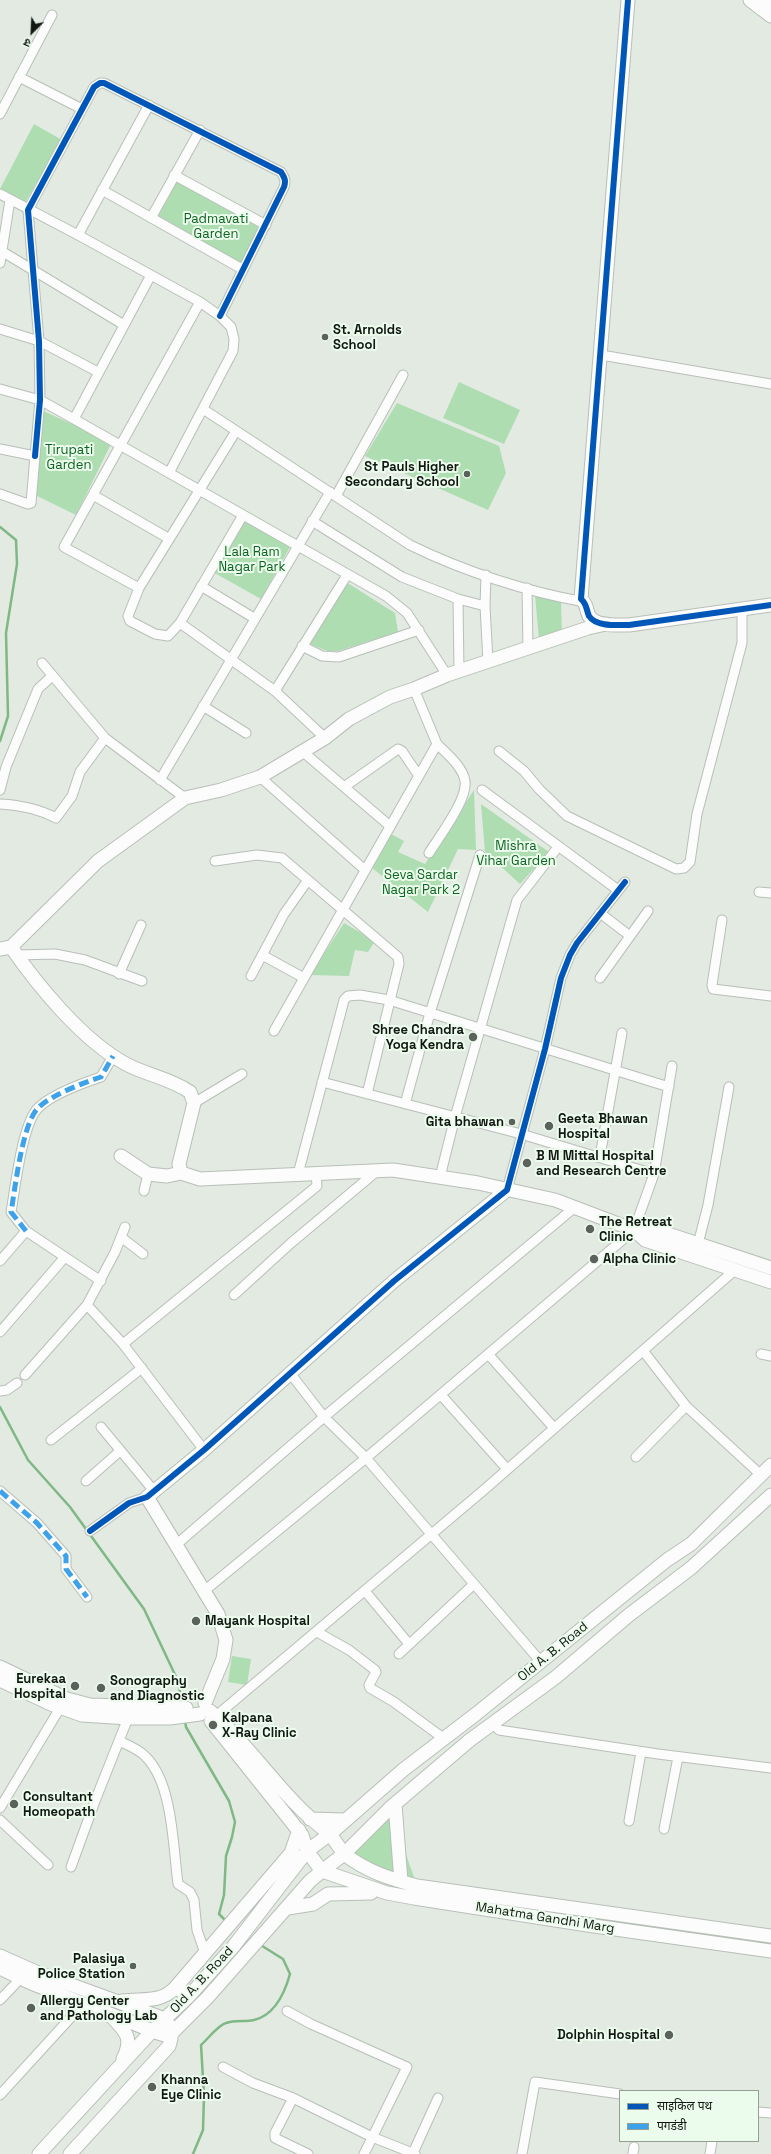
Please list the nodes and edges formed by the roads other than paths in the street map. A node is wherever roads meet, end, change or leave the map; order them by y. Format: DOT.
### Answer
graph roads {
  1 [pos="628,0"];
  2 [pos="637,0"];
  3 [pos="750,0"];
  4 [pos="767,0"];
  5 [pos="771,3"];
  6 [pos="52,15"];
  7 [pos="771,16"];
  8 [pos="19,77"];
  9 [pos="149,105"];
  10 [pos="82,109"];
  11 [pos="0,114"];
  12 [pos="200,130"];
  13 [pos="174,175"];
  14 [pos="102,190"];
  15 [pos="0,194"];
  16 [pos="10,200"];
  17 [pos="28,210"];
  18 [pos="151,218"];
  19 [pos="266,225"];
  20 [pos="78,235"];
  21 [pos="3,252"];
  22 [pos="0,263"];
  23 [pos="32,269"];
  24 [pos="242,269"];
  25 [pos="151,276"];
  26 [pos="610,279"];
  27 [pos="200,302"];
  28 [pos="220,316"];
  29 [pos="124,325"];
  30 [pos="0,329"];
  31 [pos="39,341"];
  32 [pos="607,356"];
  33 [pos="98,372"];
  34 [pos="403,375"];
  35 [pos="771,384"];
  36 [pos="0,389"];
  37 [pos="40,400"];
  38 [pos="203,409"];
  39 [pos="74,419"];
  40 [pos="236,431"];
  41 [pos="121,445"];
  42 [pos="0,449"];
  43 [pos="36,456"];
  44 [pos="169,473"];
  45 [pos="200,492"];
  46 [pos="0,494"];
  47 [pos="333,494"];
  48 [pos="93,495"];
  49 [pos="243,515"];
  50 [pos="312,521"];
  51 [pos="168,538"];
  52 [pos="298,547"];
  53 [pos="347,575"];
  54 [pos="486,575"];
  55 [pos="201,586"];
  56 [pos="139,588"];
  57 [pos="527,588"];
  58 [pos="458,599"];
  59 [pos="585,602"];
  60 [pos="771,605"];
  61 [pos="485,606"];
  62 [pos="742,609"];
  63 [pos="254,618"];
  64 [pos="180,623"];
  65 [pos="606,624"];
  66 [pos="419,630"];
  67 [pos="302,646"];
  68 [pos="528,649"];
  69 [pos="231,660"];
  70 [pos="488,662"];
  71 [pos="42,663"];
  72 [pos="453,673"];
  73 [pos="52,676"];
  74 [pos="275,690"];
  75 [pos="414,690"];
  76 [pos="203,706"];
  77 [pos="246,733"];
  78 [pos="105,738"];
  79 [pos="324,738"];
  80 [pos="437,744"];
  81 [pos="499,750"];
  82 [pos="302,751"];
  83 [pos="419,776"];
  84 [pos="260,777"];
  85 [pos="160,780"];
  86 [pos="344,787"];
  87 [pos="0,790"];
  88 [pos="482,790"];
  89 [pos="185,798"];
  90 [pos="0,804"];
  91 [pos="390,826"];
  92 [pos="558,847"];
  93 [pos="429,853"];
  94 [pos="480,855"];
  95 [pos="215,861"];
  96 [pos="365,870"];
  97 [pos="308,880"];
  98 [pos="625,882"];
  99 [pos="618,890"];
  100 [pos="759,892"];
  101 [pos="771,893"];
  102 [pos="343,909"];
  103 [pos="648,911"];
  104 [pos="600,913"];
  105 [pos="722,920"];
  106 [pos="141,926"];
  107 [pos="630,936"];
  108 [pos="9,950"];
  109 [pos="262,955"];
  110 [pos="119,974"];
  111 [pos="251,976"];
  112 [pos="304,978"];
  113 [pos="600,978"];
  114 [pos="142,981"];
  115 [pos="771,996"];
  116 [pos="389,1000"];
  117 [pos="430,1013"];
  118 [pos="480,1028"];
  119 [pos="274,1031"];
  120 [pos="622,1033"];
  121 [pos="545,1049"];
  122 [pos="113,1056"];
  123 [pos="672,1066"];
  124 [pos="615,1070"];
  125 [pos="242,1074"];
  126 [pos="322,1082"];
  127 [pos="669,1087"];
  128 [pos="729,1087"];
  129 [pos="367,1094"];
  130 [pos="194,1103"];
  131 [pos="405,1104"];
  132 [pos="455,1117"];
  133 [pos="521,1134"];
  134 [pos="122,1156"];
  135 [pos="600,1156"];
  136 [pos="377,1171"];
  137 [pos="181,1173"];
  138 [pos="316,1173"];
  139 [pos="148,1174"];
  140 [pos="298,1174"];
  141 [pos="654,1174"];
  142 [pos="440,1178"];
  143 [pos="507,1190"];
  144 [pos="144,1191"];
  145 [pos="575,1207"];
  146 [pos="125,1227"];
  147 [pos="634,1230"];
  148 [pos="26,1231"];
  149 [pos="122,1237"];
  150 [pos="698,1244"];
  151 [pos="143,1254"];
  152 [pos="65,1257"];
  153 [pos="0,1261"];
  154 [pos="771,1268"];
  155 [pos="736,1269"];
  156 [pos="101,1281"];
  157 [pos="771,1282"];
  158 [pos="234,1295"];
  159 [pos="87,1305"];
  160 [pos="0,1332"];
  161 [pos="123,1344"];
  162 [pos="644,1352"];
  163 [pos="488,1354"];
  164 [pos="761,1354"];
  165 [pos="771,1356"];
  166 [pos="142,1368"];
  167 [pos="290,1373"];
  168 [pos="25,1375"];
  169 [pos="17,1383"];
  170 [pos="1,1391"];
  171 [pos="441,1395"];
  172 [pos="686,1406"];
  173 [pos="324,1417"];
  174 [pos="102,1427"];
  175 [pos="554,1428"];
  176 [pos="51,1440"];
  177 [pos="204,1450"];
  178 [pos="120,1451"];
  179 [pos="636,1457"];
  180 [pos="366,1458"];
  181 [pos="771,1465"];
  182 [pos="507,1470"];
  183 [pos="761,1475"];
  184 [pos="86,1481"];
  185 [pos="0,1491"];
  186 [pos="150,1494"];
  187 [pos="771,1495"];
  188 [pos="90,1531"];
  189 [pos="432,1535"];
  190 [pos="177,1544"];
  191 [pos="474,1584"];
  192 [pos="365,1591"];
  193 [pos="203,1592"];
  194 [pos="87,1597"];
  195 [pos="317,1632"];
  196 [pos="409,1644"];
  197 [pos="399,1654"];
  198 [pos="541,1662"];
  199 [pos="0,1668"];
  200 [pos="0,1680"];
  201 [pos="60,1708"];
  202 [pos="202,1711"];
  203 [pos="170,1713"];
  204 [pos="128,1718"];
  205 [pos="493,1723"];
  206 [pos="443,1738"];
  207 [pos="119,1741"];
  208 [pos="641,1752"];
  209 [pos="678,1757"];
  210 [pos="771,1768"];
  211 [pos="395,1804"];
  212 [pos="0,1808"];
  213 [pos="310,1819"];
  214 [pos="0,1820"];
  215 [pos="345,1820"];
  216 [pos="629,1822"];
  217 [pos="664,1829"];
  218 [pos="299,1830"];
  219 [pos="330,1834"];
  220 [pos="307,1851"];
  221 [pos="344,1854"];
  222 [pos="48,1865"];
  223 [pos="71,1867"];
  224 [pos="322,1871"];
  225 [pos="401,1881"];
  226 [pos="387,1893"];
  227 [pos="288,1908"];
  228 [pos="241,1914"];
  229 [pos="250,1926"];
  230 [pos="771,1936"];
  231 [pos="771,1951"];
  232 [pos="206,1953"];
  233 [pos="0,1956"];
  234 [pos="0,1968"];
  235 [pos="21,1978"];
  236 [pos="175,1988"];
  237 [pos="190,1995"];
  238 [pos="207,1998"];
  239 [pos="0,2000"];
  240 [pos="119,2002"];
  241 [pos="84,2003"];
  242 [pos="287,2011"];
  243 [pos="109,2013"];
  244 [pos="165,2019"];
  245 [pos="152,2031"];
  246 [pos="172,2033"];
  247 [pos="169,2046"];
  248 [pos="223,2067"];
  249 [pos="118,2068"];
  250 [pos="619,2094"];
  251 [pos="0,2095"];
  252 [pos="293,2098"];
  253 [pos="438,2098"];
  254 [pos="759,2112"];
  255 [pos="771,2113"];
  256 [pos="372,2137"];
  257 [pos="712,2142"];
  258 [pos="39,2154"];
  259 [pos="70,2154"];
  260 [pos="308,2154"];
  261 [pos="364,2154"];
  262 [pos="414,2154"];
  263 [pos="522,2154"];
  264 [pos="710,2154"];
  1 -- 26 [label="main road"];
  2 -- 26 [label="main road"];
  3 -- 7 [label="main road"];
  4 -- 5 [label="main road"];
  6 -- 8 [label="street"];
  8 -- 10 [label="street"];
  8 -- 11 [label="street"];
  9 -- 10 [label="street"];
  9 -- 12 [label="street"];
  9 -- 14 [label="street"];
  10 -- 17 [label="street"];
  12 -- 13 [label="street"];
  12 -- 19 [label="street"];
  13 -- 18 [label="street"];
  13 -- 19 [label="street"];
  14 -- 18 [label="street"];
  14 -- 20 [label="street"];
  15 -- 16 [label="street"];
  16 -- 17 [label="street"];
  16 -- 21 [label="street"];
  17 -- 20 [label="street"];
  17 -- 23 [label="street"];
  18 -- 24 [label="street"];
  19 -- 24 [label="street"];
  20 -- 25 [label="street"];
  21 -- 22 [label="street"];
  21 -- 23 [label="street"];
  23 -- 29 [label="street"];
  23 -- 31 [label="street"];
  24 -- 28 [label="street"];
  25 -- 27 [label="street"];
  25 -- 29 [label="street"];
  26 -- 32 [label="main road"];
  26 -- 59 [label="main road"];
  27 -- 28 [label="street"];
  27 -- 41 [label="street"];
  28 -- 38 [label="street"];
  29 -- 33 [label="street"];
  30 -- 31 [label="street"];
  31 -- 33 [label="street"];
  31 -- 37 [label="street"];
  32 -- 35 [label="street"];
  32 -- 59 [label="main road"];
  33 -- 39 [label="street"];
  34 -- 47 [label="street"];
  36 -- 37 [label="street"];
  37 -- 39 [label="street"];
  37 -- 43 [label="street"];
  38 -- 40 [label="street"];
  38 -- 44 [label="street"];
  39 -- 41 [label="street"];
  40 -- 45 [label="street"];
  40 -- 47 [label="street"];
  41 -- 44 [label="street"];
  41 -- 48 [label="street"];
  42 -- 43 [label="street"];
  43 -- 46 [label="street"];
  44 -- 45 [label="street"];
  45 -- 49 [label="street"];
  45 -- 51 [label="street"];
  47 -- 50 [label="street"];
  47 -- 54 [label="street"];
  48 -- 51 [label="street"];
  48 -- 56 [label="street"];
  49 -- 52 [label="street"];
  49 -- 55 [label="street"];
  50 -- 52 [label="street"];
  50 -- 58 [label="street"];
  51 -- 56 [label="street"];
  52 -- 53 [label="street"];
  52 -- 63 [label="street"];
  53 -- 66 [label="street"];
  53 -- 67 [label="street"];
  54 -- 57 [label="street"];
  54 -- 61 [label="street"];
  55 -- 63 [label="street"];
  55 -- 64 [label="street"];
  56 -- 64 [label="street"];
  57 -- 59 [label="street"];
  57 -- 68 [label="street"];
  58 -- 61 [label="street"];
  58 -- 72 [label="street"];
  59 -- 65 [label="main road"];
  60 -- 62 [label="main road"];
  61 -- 70 [label="street"];
  62 -- 65 [label="main road"];
  62 -- 81 [label="street"];
  63 -- 69 [label="street"];
  64 -- 69 [label="street"];
  65 -- 68 [label="main road"];
  66 -- 67 [label="street"];
  66 -- 72 [label="street"];
  67 -- 74 [label="street"];
  68 -- 70 [label="main road"];
  69 -- 74 [label="street"];
  69 -- 76 [label="street"];
  70 -- 72 [label="main road"];
  71 -- 73 [label="street"];
  72 -- 75 [label="main road"];
  73 -- 78 [label="street"];
  73 -- 87 [label="street"];
  74 -- 79 [label="street"];
  75 -- 79 [label="main road"];
  75 -- 80 [label="street"];
  76 -- 77 [label="street"];
  76 -- 85 [label="street"];
  78 -- 85 [label="street"];
  78 -- 90 [label="street"];
  79 -- 82 [label="main road"];
  80 -- 83 [label="street"];
  80 -- 93 [label="street"];
  82 -- 84 [label="main road"];
  82 -- 86 [label="street"];
  83 -- 86 [label="street"];
  83 -- 91 [label="street"];
  84 -- 89 [label="main road"];
  84 -- 96 [label="street"];
  85 -- 89 [label="street"];
  86 -- 91 [label="street"];
  88 -- 92 [label="street"];
  89 -- 108 [label="main road"];
  91 -- 96 [label="street"];
  92 -- 99 [label="street"];
  92 -- 118 [label="street"];
  94 -- 117 [label="street"];
  95 -- 97 [label="street"];
  96 -- 102 [label="street"];
  97 -- 102 [label="street"];
  97 -- 109 [label="street"];
  98 -- 99 [label="street"];
  99 -- 104 [label="street"];
  100 -- 101 [label="street"];
  102 -- 112 [label="street"];
  102 -- 116 [label="street"];
  103 -- 107 [label="street"];
  104 -- 107 [label="street"];
  104 -- 121 [label="street"];
  105 -- 115 [label="street"];
  106 -- 110 [label="street"];
  107 -- 113 [label="street"];
  108 -- 110 [label="street"];
  108 -- 122 [label="main road"];
  109 -- 111 [label="street"];
  109 -- 112 [label="street"];
  110 -- 114 [label="street"];
  112 -- 119 [label="street"];
  116 -- 117 [label="street"];
  116 -- 126 [label="street"];
  116 -- 129 [label="street"];
  117 -- 118 [label="street"];
  117 -- 131 [label="street"];
  118 -- 121 [label="street"];
  118 -- 132 [label="street"];
  120 -- 124 [label="street"];
  121 -- 124 [label="street"];
  121 -- 133 [label="street"];
  122 -- 130 [label="main road"];
  122 -- 148 [label="street"];
  123 -- 127 [label="street"];
  124 -- 127 [label="street"];
  124 -- 135 [label="street"];
  125 -- 130 [label="street"];
  126 -- 129 [label="street"];
  126 -- 140 [label="street"];
  127 -- 141 [label="street"];
  128 -- 150 [label="street"];
  129 -- 131 [label="street"];
  130 -- 137 [label="main road"];
  131 -- 132 [label="street"];
  132 -- 133 [label="street"];
  132 -- 142 [label="street"];
  133 -- 135 [label="street"];
  133 -- 143 [label="street"];
  134 -- 139 [label="main road"];
  135 -- 141 [label="street"];
  136 -- 138 [label="main road"];
  136 -- 142 [label="main road"];
  136 -- 158 [label="street"];
  137 -- 139 [label="main road"];
  137 -- 140 [label="main road"];
  138 -- 140 [label="main road"];
  138 -- 161 [label="street"];
  139 -- 144 [label="street"];
  141 -- 147 [label="street"];
  142 -- 143 [label="main road"];
  143 -- 145 [label="main road"];
  143 -- 167 [label="main road"];
  145 -- 147 [label="main road"];
  145 -- 173 [label="street"];
  146 -- 149 [label="street"];
  147 -- 150 [label="main road"];
  147 -- 155 [label="main road"];
  147 -- 163 [label="street"];
  148 -- 152 [label="street"];
  148 -- 153 [label="street"];
  149 -- 151 [label="street"];
  149 -- 156 [label="street"];
  150 -- 154 [label="main road"];
  152 -- 156 [label="street"];
  152 -- 160 [label="street"];
  155 -- 157 [label="main road"];
  155 -- 162 [label="street"];
  156 -- 159 [label="street"];
  159 -- 161 [label="street"];
  159 -- 168 [label="street"];
  161 -- 166 [label="street"];
  162 -- 172 [label="street"];
  162 -- 175 [label="street"];
  163 -- 171 [label="street"];
  163 -- 175 [label="street"];
  164 -- 165 [label="street"];
  166 -- 176 [label="street"];
  166 -- 177 [label="street"];
  167 -- 173 [label="street"];
  167 -- 177 [label="main road"];
  169 -- 170 [label="street"];
  171 -- 180 [label="street"];
  171 -- 182 [label="street"];
  172 -- 179 [label="street"];
  172 -- 183 [label="street"];
  173 -- 180 [label="street"];
  173 -- 190 [label="street"];
  174 -- 178 [label="street"];
  175 -- 182 [label="street"];
  177 -- 186 [label="main road"];
  178 -- 184 [label="street"];
  178 -- 186 [label="street"];
  180 -- 189 [label="street"];
  180 -- 193 [label="street"];
  181 -- 183 [label="main road, Old A. B. Road"];
  182 -- 189 [label="street"];
  183 -- 198 [label="main road, Old A. B. Road"];
  185 -- 194 [label="street"];
  186 -- 188 [label="street"];
  186 -- 190 [label="main road"];
  187 -- 205 [label="main road, Old A. B. Road"];
  189 -- 191 [label="street"];
  189 -- 192 [label="street"];
  190 -- 193 [label="main road"];
  191 -- 196 [label="street"];
  191 -- 198 [label="street"];
  192 -- 195 [label="street"];
  192 -- 196 [label="street"];
  193 -- 202 [label="main road"];
  195 -- 202 [label="street"];
  195 -- 206 [label="street"];
  196 -- 197 [label="street"];
  198 -- 206 [label="main road, Old A. B. Road"];
  199 -- 203 [label="main road"];
  200 -- 201 [label="main road"];
  201 -- 204 [label="main road"];
  201 -- 212 [label="street"];
  202 -- 203 [label="main road"];
  202 -- 213 [label="main road, Mahatma Gandhi Marg"];
  202 -- 218 [label="main road"];
  203 -- 204 [label="main road"];
  204 -- 207 [label="street"];
  205 -- 208 [label="street"];
  205 -- 211 [label="main road, Old A. B. Road"];
  206 -- 215 [label="main road, Old A. B. Road"];
  207 -- 223 [label="street"];
  207 -- 232 [label="street"];
  208 -- 209 [label="street"];
  208 -- 216 [label="street"];
  209 -- 210 [label="street"];
  209 -- 217 [label="street"];
  211 -- 221 [label="main road, Old A. B. Road"];
  211 -- 225 [label="main road"];
  213 -- 215 [label="main road"];
  213 -- 219 [label="main road, Mahatma Gandhi Marg"];
  214 -- 222 [label="street"];
  215 -- 219 [label="main road, Old A. B. Road"];
  218 -- 220 [label="main road"];
  218 -- 228 [label="main road"];
  219 -- 220 [label="main road, Old A. B. Road"];
  219 -- 221 [label="main road, Mahatma Gandhi Marg"];
  220 -- 224 [label="main road"];
  220 -- 229 [label="main road, Old A. B. Road"];
  221 -- 224 [label="main road, Old A. B. Road"];
  221 -- 225 [label="main road, Mahatma Gandhi Marg"];
  224 -- 226 [label="main road, Mahatma Gandhi Marg"];
  224 -- 227 [label="main road, Old A. B. Road"];
  225 -- 230 [label="main road, Mahatma Gandhi Marg"];
  226 -- 227 [label="main road"];
  226 -- 231 [label="main road, Mahatma Gandhi Marg"];
  227 -- 238 [label="main road, Old A. B. Road"];
  228 -- 229 [label="main road"];
  228 -- 232 [label="main road"];
  229 -- 237 [label="main road, Old A. B. Road"];
  232 -- 236 [label="main road"];
  233 -- 240 [label="main road"];
  234 -- 235 [label="main road"];
  235 -- 239 [label="street"];
  235 -- 241 [label="main road"];
  236 -- 237 [label="main road"];
  236 -- 240 [label="main road"];
  237 -- 244 [label="main road, Old A. B. Road"];
  238 -- 246 [label="main road, Old A. B. Road"];
  238 -- 247 [label="main road"];
  240 -- 244 [label="main road"];
  241 -- 243 [label="main road"];
  241 -- 251 [label="street"];
  242 -- 256 [label="street"];
  243 -- 245 [label="main road"];
  243 -- 249 [label="main road"];
  244 -- 245 [label="main road, Old A. B. Road"];
  244 -- 246 [label="main road"];
  245 -- 246 [label="main road"];
  245 -- 249 [label="main road, Old A. B. Road"];
  246 -- 247 [label="main road, Old A. B. Road"];
  247 -- 259 [label="main road, Old A. B. Road"];
  248 -- 252 [label="street"];
  249 -- 258 [label="main road, Old A. B. Road"];
  250 -- 263 [label="street"];
  252 -- 256 [label="street"];
  252 -- 260 [label="street"];
  253 -- 262 [label="street"];
  254 -- 255 [label="street"];
  256 -- 261 [label="street"];
  256 -- 262 [label="street"];
  257 -- 264 [label="street"];
}
